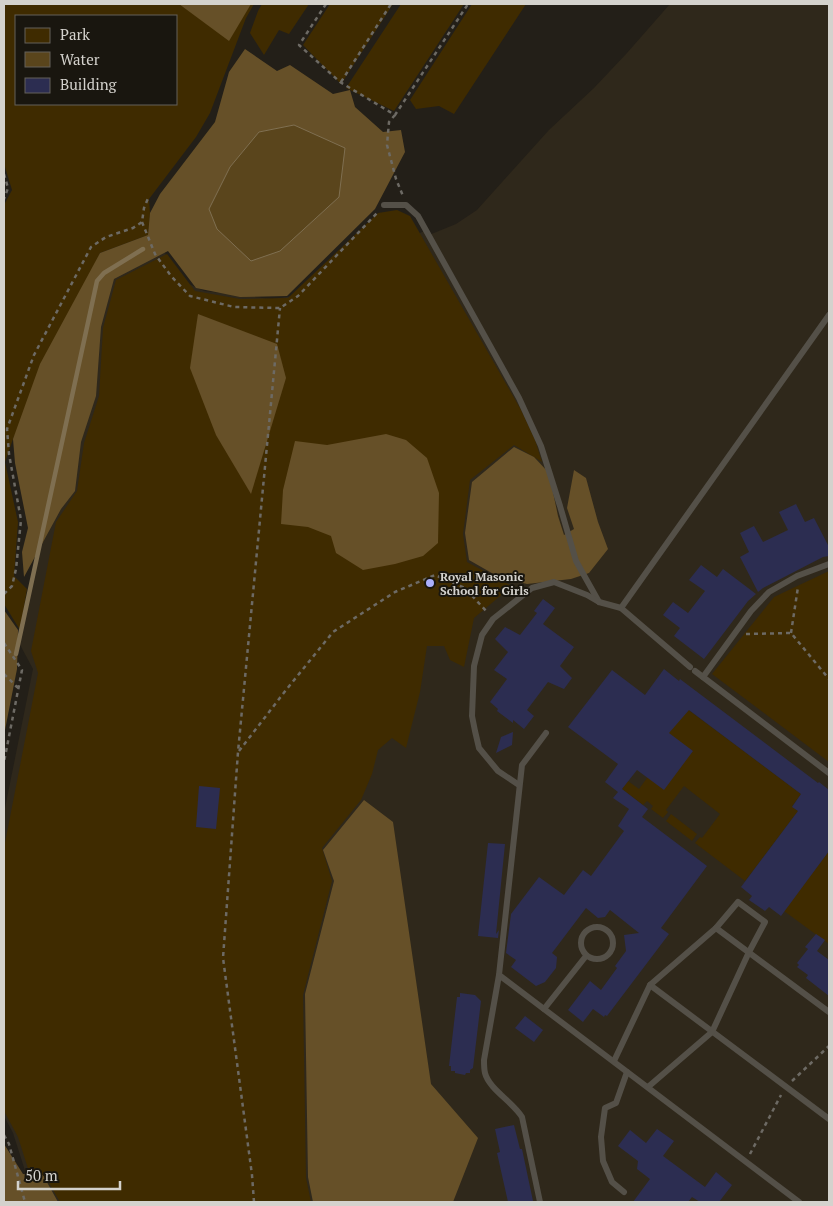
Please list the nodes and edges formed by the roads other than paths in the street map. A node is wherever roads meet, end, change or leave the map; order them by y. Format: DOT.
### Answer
graph roads {
  1 [pos="384,205"];
  2 [pos="829,315"];
  3 [pos="829,564"];
  4 [pos="599,602"];
  5 [pos="621,608"];
  6 [pos="703,677"];
  7 [pos="546,733"];
  8 [pos="829,773"];
  9 [pos="519,785"];
  10 [pos="716,928"];
  11 [pos="749,952"];
  12 [pos="586,956"];
  13 [pos="499,975"];
  14 [pos="650,986"];
  15 [pos="544,1009"];
  16 [pos="829,1012"];
  17 [pos="712,1032"];
  18 [pos="614,1061"];
  19 [pos="627,1072"];
  20 [pos="648,1087"];
  21 [pos="829,1119"];
  22 [pos="624,1192"];
  23 [pos="540,1202"];
  24 [pos="798,1202"];
  1 -- 4 [label="lane"];
  2 -- 5 [label="lane"];
  3 -- 6 [label="lane"];
  4 -- 5 [label="lane"];
  4 -- 9 [label="lane"];
  5 -- 6 [label="lane"];
  6 -- 8 [label="lane"];
  7 -- 9 [label="lane"];
  9 -- 13 [label="lane"];
  10 -- 11 [label="lane"];
  10 -- 11 [label="lane"];
  10 -- 14 [label="lane"];
  11 -- 16 [label="lane"];
  11 -- 17 [label="lane"];
  12 -- 12 [label="lane"];
  12 -- 15 [label="lane"];
  13 -- 15 [label="lane"];
  13 -- 23 [label="lane"];
  14 -- 17 [label="lane"];
  14 -- 18 [label="lane"];
  15 -- 18 [label="lane"];
  17 -- 20 [label="lane"];
  17 -- 21 [label="lane"];
  18 -- 19 [label="lane"];
  19 -- 20 [label="lane"];
  19 -- 22 [label="lane"];
  20 -- 24 [label="lane"];
}
